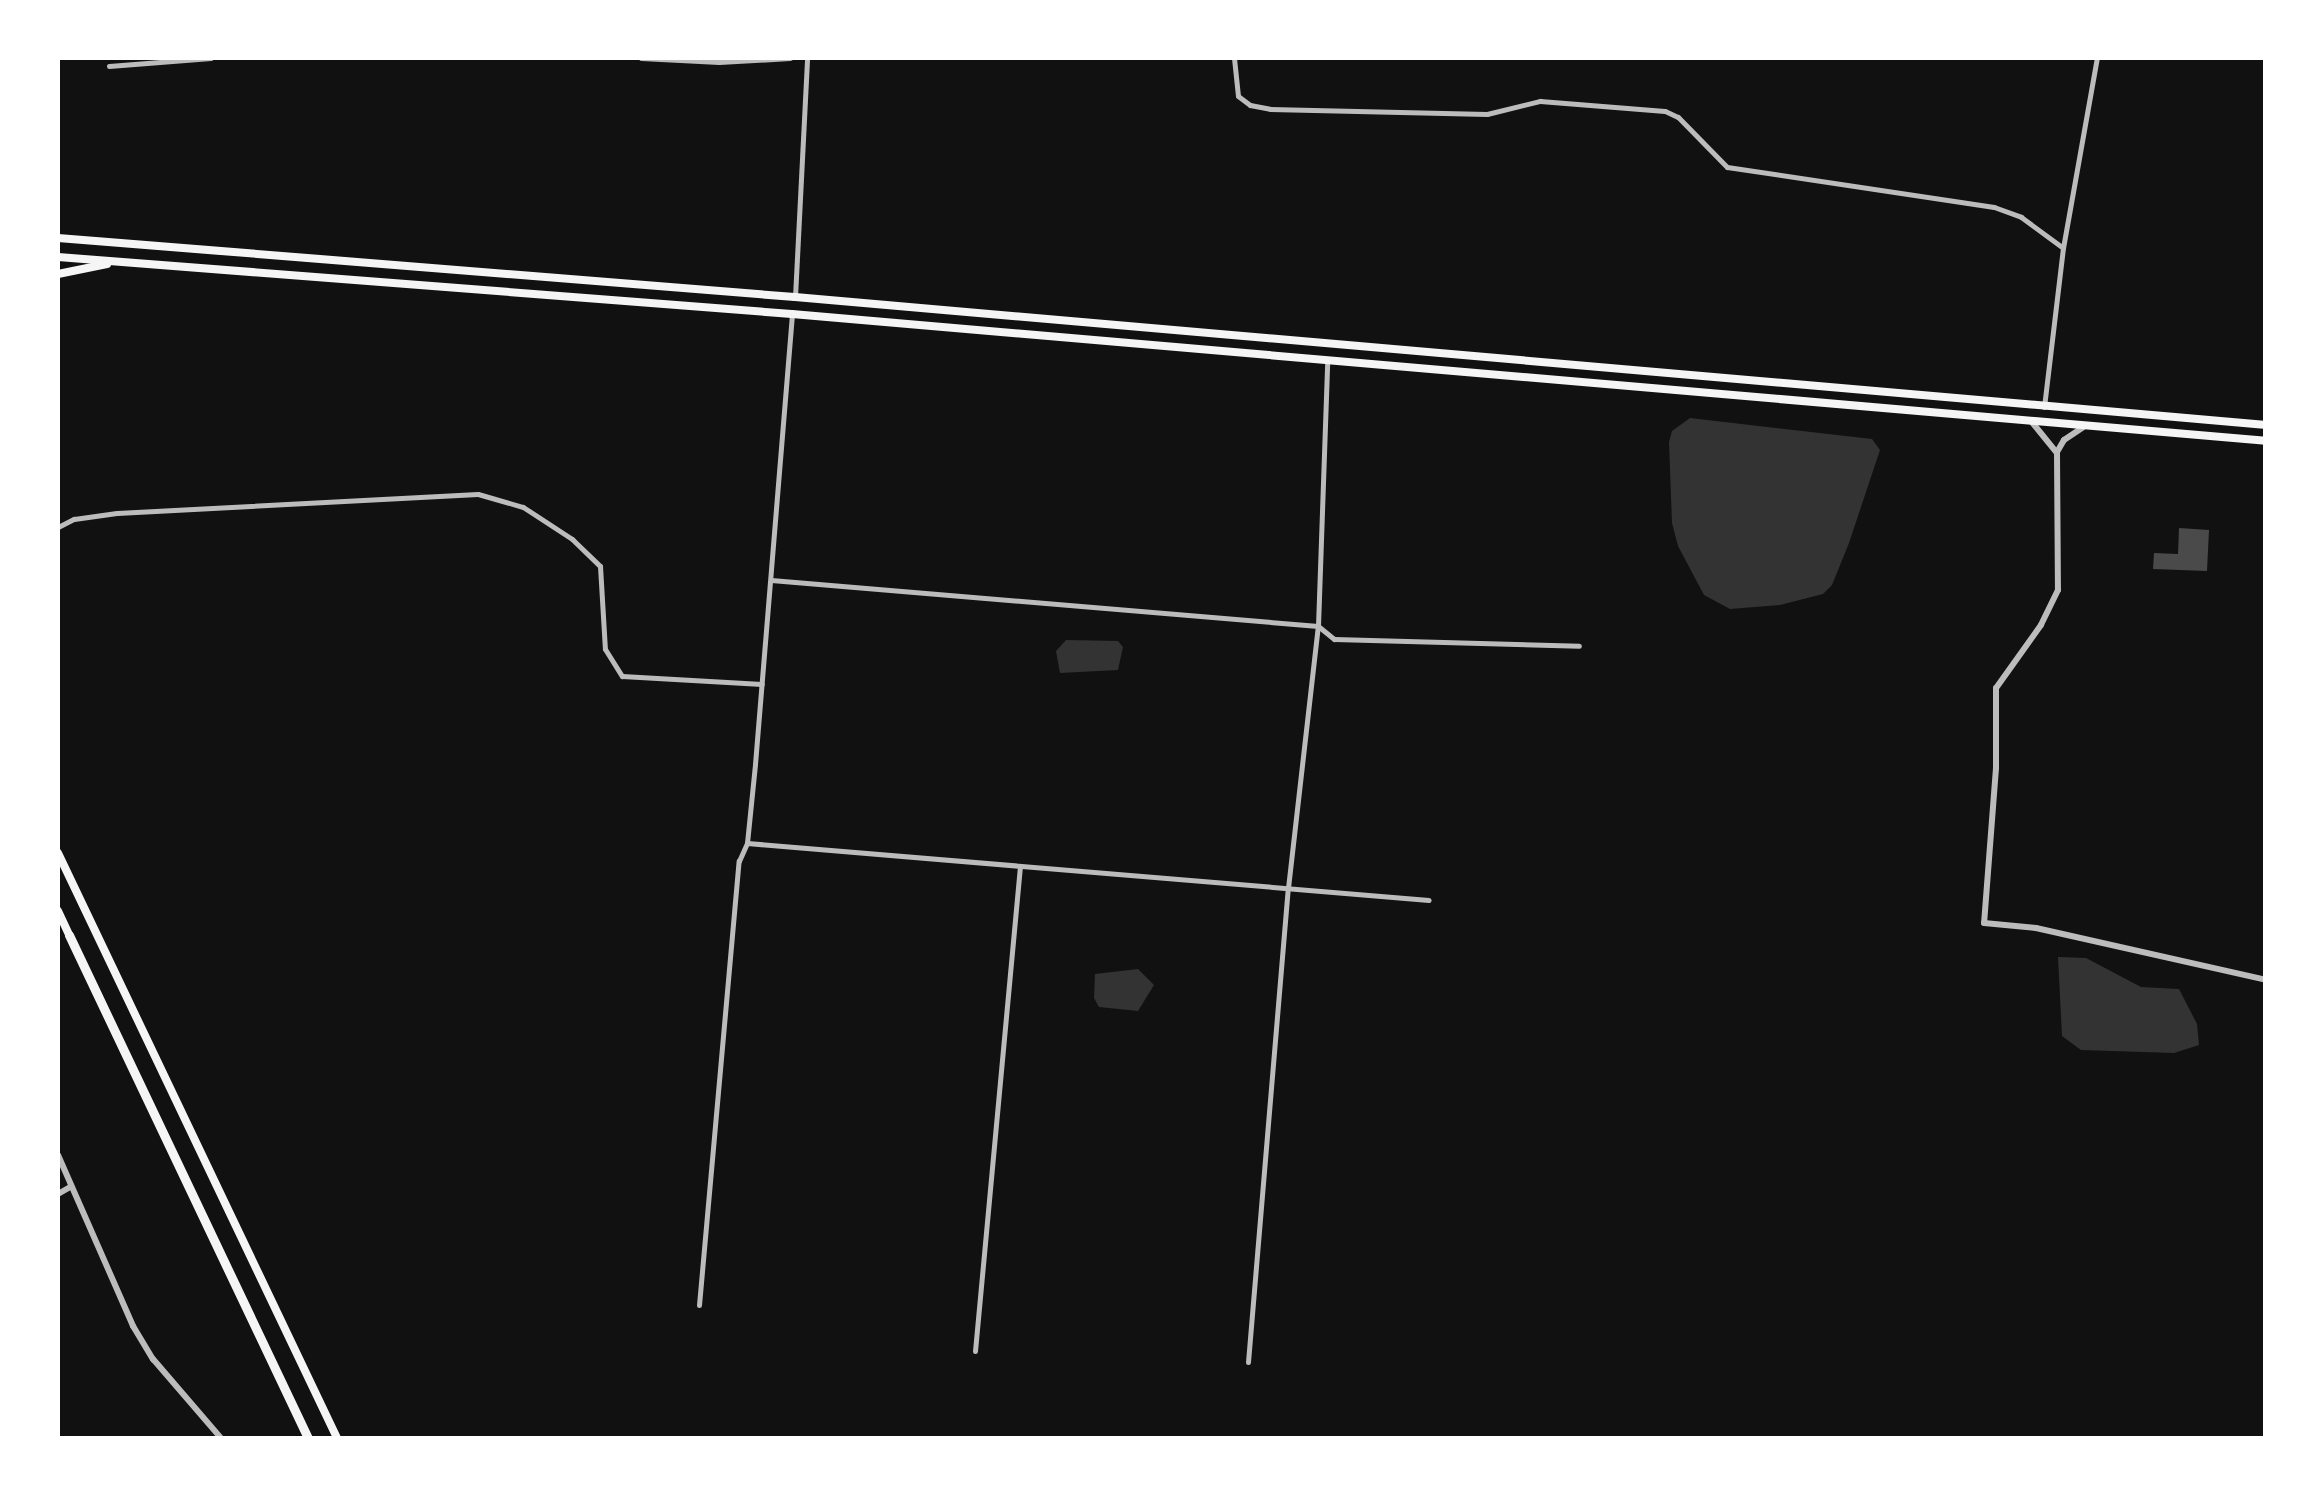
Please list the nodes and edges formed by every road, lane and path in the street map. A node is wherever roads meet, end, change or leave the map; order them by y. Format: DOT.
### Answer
graph roads {
  1 [pos="211,58"];
  2 [pos="641,58"];
  3 [pos="790,58"];
  4 [pos="807,58"];
  5 [pos="1234,58"];
  6 [pos="2097,58"];
  7 [pos="110,66"];
  8 [pos="58,238"];
  9 [pos="2063,248"];
  10 [pos="58,257"];
  11 [pos="118,262"];
  12 [pos="58,274"];
  13 [pos="795,297"];
  14 [pos="792,314"];
  15 [pos="1327,362"];
  16 [pos="2044,406"];
  17 [pos="2031,422"];
  18 [pos="2266,425"];
  19 [pos="2084,426"];
  20 [pos="2266,441"];
  21 [pos="2056,453"];
  22 [pos="58,527"];
  23 [pos="771,580"];
  24 [pos="1318,626"];
  25 [pos="1578,646"];
  26 [pos="762,684"];
  27 [pos="747,843"];
  28 [pos="58,853"];
  29 [pos="1020,866"];
  30 [pos="1288,888"];
  31 [pos="1428,900"];
  32 [pos="58,911"];
  33 [pos="58,921"];
  34 [pos="68,934"];
  35 [pos="2266,980"];
  36 [pos="58,1155"];
  37 [pos="70,1187"];
  38 [pos="58,1194"];
  39 [pos="698,1305"];
  40 [pos="975,1351"];
  41 [pos="1248,1362"];
  42 [pos="221,1438"];
  43 [pos="308,1438"];
  44 [pos="337,1438"];
  1 -- 7 [label="street"];
  2 -- 3 [label="street"];
  4 -- 13 [label="street"];
  5 -- 9 [label="street"];
  6 -- 9 [label="street"];
  8 -- 13 [label="highway"];
  9 -- 16 [label="street"];
  10 -- 11 [label="highway"];
  11 -- 12 [label="highway"];
  11 -- 14 [label="highway"];
  13 -- 16 [label="highway"];
  14 -- 15 [label="highway"];
  14 -- 23 [label="street"];
  15 -- 17 [label="highway"];
  15 -- 24 [label="street"];
  16 -- 18 [label="highway"];
  17 -- 19 [label="highway"];
  17 -- 21 [label="street"];
  19 -- 20 [label="highway"];
  19 -- 21 [label="street"];
  21 -- 35 [label="street"];
  22 -- 26 [label="street"];
  23 -- 24 [label="street"];
  23 -- 26 [label="street"];
  24 -- 25 [label="street"];
  24 -- 30 [label="street"];
  26 -- 27 [label="street"];
  27 -- 29 [label="street"];
  27 -- 39 [label="street"];
  28 -- 44 [label="highway"];
  29 -- 30 [label="street"];
  29 -- 40 [label="street"];
  30 -- 31 [label="street"];
  30 -- 41 [label="street"];
  32 -- 34 [label="highway"];
  33 -- 34 [label="street"];
  34 -- 43 [label="highway"];
  36 -- 37 [label="street"];
  37 -- 38 [label="street"];
  37 -- 42 [label="street"];
}
